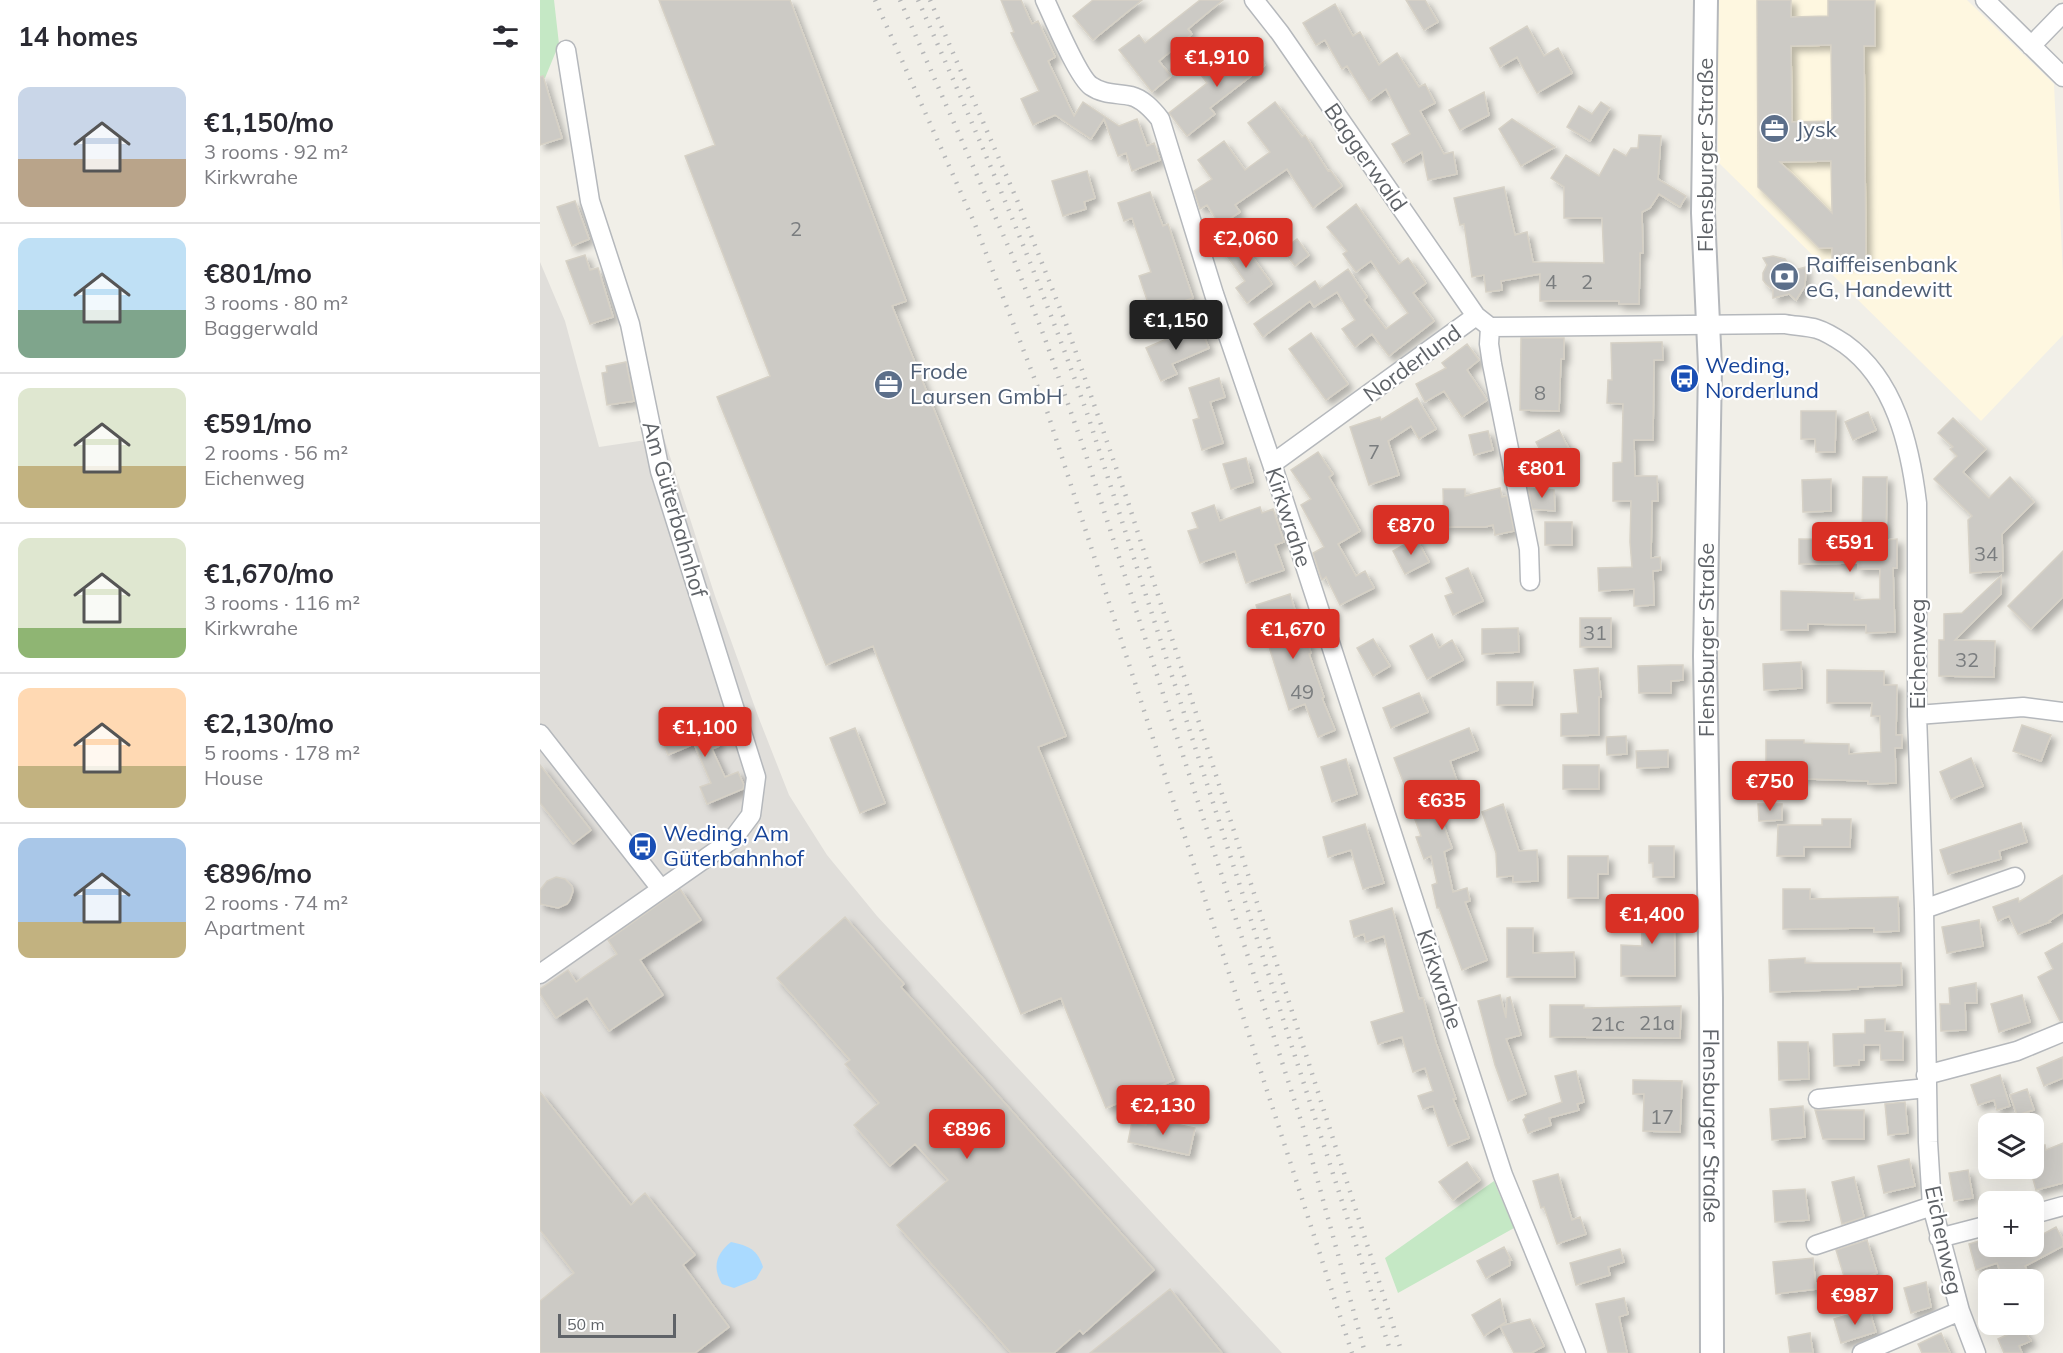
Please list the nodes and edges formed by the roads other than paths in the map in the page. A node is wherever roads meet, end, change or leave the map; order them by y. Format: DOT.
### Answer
graph roads {
  1 [pos="1045,0"];
  2 [pos="1254,0"];
  3 [pos="1706,0"];
  4 [pos="1984,0"];
  5 [pos="2063,13"];
  6 [pos="2031,46"];
  7 [pos="566,50"];
  8 [pos="2063,77"];
  9 [pos="1483,322"];
  10 [pos="1709,326"];
  11 [pos="1272,464"];
  12 [pos="1530,581"];
  13 [pos="2063,711"];
  14 [pos="1917,715"];
  15 [pos="540,734"];
  16 [pos="2015,877"];
  17 [pos="661,889"];
  18 [pos="1924,909"];
  19 [pos="540,974"];
  20 [pos="2063,1032"];
  21 [pos="1927,1081"];
  22 [pos="1818,1099"];
  23 [pos="1932,1206"];
  24 [pos="2063,1206"];
  25 [pos="2044,1211"];
  26 [pos="1978,1228"];
  27 [pos="1939,1238"];
  28 [pos="1816,1245"];
  29 [pos="1960,1311"];
  30 [pos="1576,1353"];
  31 [pos="1712,1353"];
  32 [pos="1862,1353"];
  33 [pos="1976,1353"];
  1 -- 11 [label="street, Kirkwrahe"];
  2 -- 9 [label="street, Baggerwald"];
  3 -- 10 [label="street, Flensburger Straße"];
  4 -- 6 [label="street"];
  5 -- 6 [label="street"];
  6 -- 8 [label="street"];
  7 -- 17 [label="street, Am Güterbahnhof"];
  9 -- 10 [label="street, Norderlund"];
  9 -- 11 [label="street, Norderlund"];
  9 -- 12 [label="street"];
  10 -- 14 [label="street, Eichenweg"];
  10 -- 31 [label="street, Flensburger Straße"];
  11 -- 30 [label="street, Kirkwrahe"];
  13 -- 14 [label="street"];
  14 -- 18 [label="street, Eichenweg"];
  15 -- 17 [label="street"];
  16 -- 18 [label="street"];
  17 -- 19 [label="street, Am Güterbahnhof"];
  18 -- 21 [label="street, Eichenweg"];
  20 -- 21 [label="street"];
  21 -- 22 [label="street"];
  21 -- 23 [label="street, Eichenweg"];
  23 -- 27 [label="street, Eichenweg"];
  23 -- 28 [label="street"];
  24 -- 25 [label="street"];
  26 -- 27 [label="street"];
  27 -- 29 [label="street, Eichenweg"];
  29 -- 32 [label="street"];
  29 -- 33 [label="street, Eichenweg"];
}
